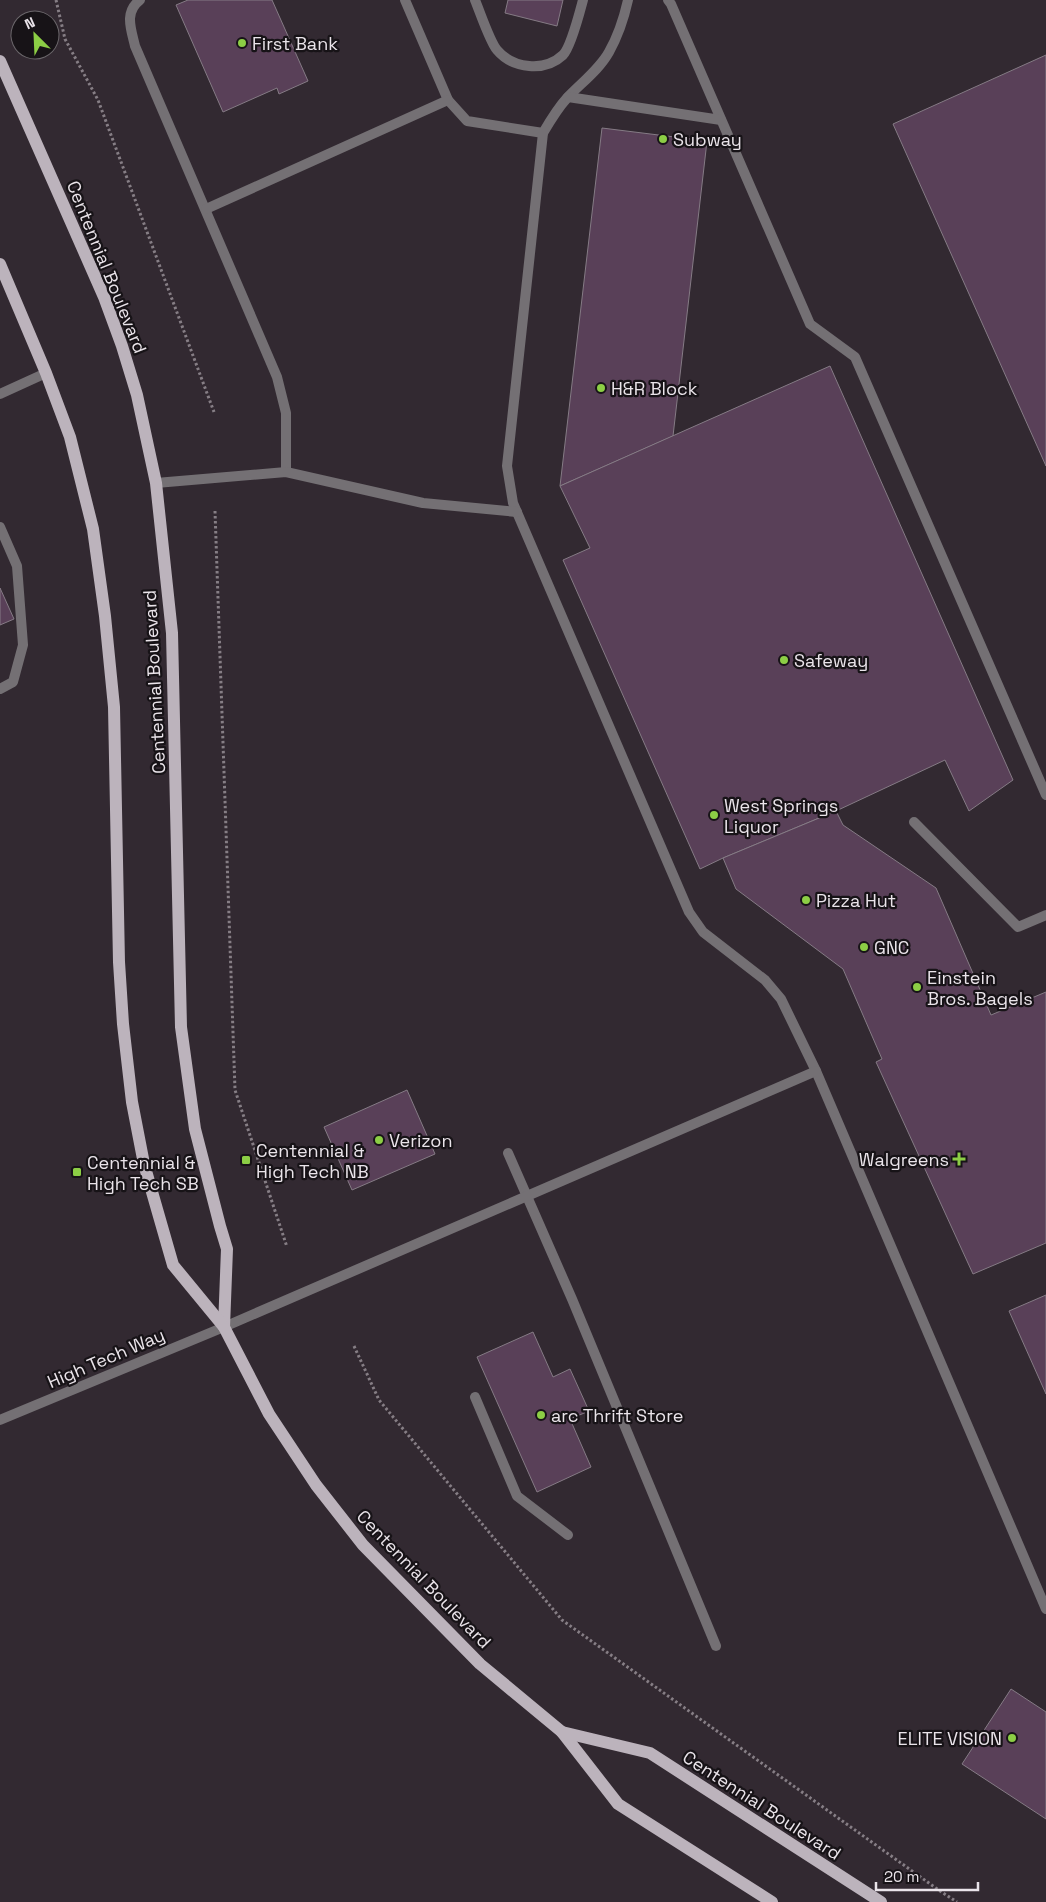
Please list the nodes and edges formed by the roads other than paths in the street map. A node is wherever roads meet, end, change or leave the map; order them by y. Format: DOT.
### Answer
graph roads {
  1 [pos="140,0"];
  2 [pos="405,0"];
  3 [pos="475,0"];
  4 [pos="582,0"];
  5 [pos="628,0"];
  6 [pos="668,0"];
  7 [pos="0,61"];
  8 [pos="568,97"];
  9 [pos="448,100"];
  10 [pos="722,120"];
  11 [pos="542,133"];
  12 [pos="206,209"];
  13 [pos="0,264"];
  14 [pos="46,373"];
  15 [pos="0,394"];
  16 [pos="286,472"];
  17 [pos="156,483"];
  18 [pos="517,512"];
  19 [pos="0,527"];
  20 [pos="0,689"];
  21 [pos="1046,795"];
  22 [pos="914,822"];
  23 [pos="1046,915"];
  24 [pos="816,1071"];
  25 [pos="508,1153"];
  26 [pos="527,1195"];
  27 [pos="224,1326"];
  28 [pos="474,1397"];
  29 [pos="0,1420"];
  30 [pos="568,1535"];
  31 [pos="1046,1609"];
  32 [pos="716,1646"];
  33 [pos="562,1732"];
  34 [pos="772,1902"];
  35 [pos="881,1902"];
  1 -- 12 [label="street"];
  2 -- 9 [label="street"];
  3 -- 4 [label="street"];
  5 -- 8 [label="street"];
  6 -- 10 [label="street"];
  7 -- 17 [label="main road, Centennial Boulevard"];
  8 -- 10 [label="street"];
  8 -- 11 [label="street"];
  9 -- 11 [label="street"];
  9 -- 12 [label="street"];
  10 -- 21 [label="street"];
  11 -- 18 [label="street"];
  12 -- 16 [label="street"];
  13 -- 14 [label="main road, Centennial Boulevard"];
  14 -- 15 [label="street"];
  14 -- 27 [label="main road, Centennial Boulevard"];
  16 -- 17 [label="street"];
  16 -- 18 [label="street"];
  17 -- 27 [label="main road, Centennial Boulevard"];
  18 -- 24 [label="street"];
  19 -- 20 [label="street"];
  22 -- 23 [label="street"];
  24 -- 26 [label="street, High Tech Way"];
  24 -- 31 [label="street"];
  25 -- 26 [label="street"];
  26 -- 27 [label="street, High Tech Way"];
  26 -- 32 [label="street"];
  27 -- 29 [label="street, High Tech Way"];
  27 -- 33 [label="main road, Centennial Boulevard"];
  28 -- 30 [label="street"];
  33 -- 34 [label="main road, Centennial Boulevard"];
  33 -- 35 [label="main road, Centennial Boulevard"];
}
